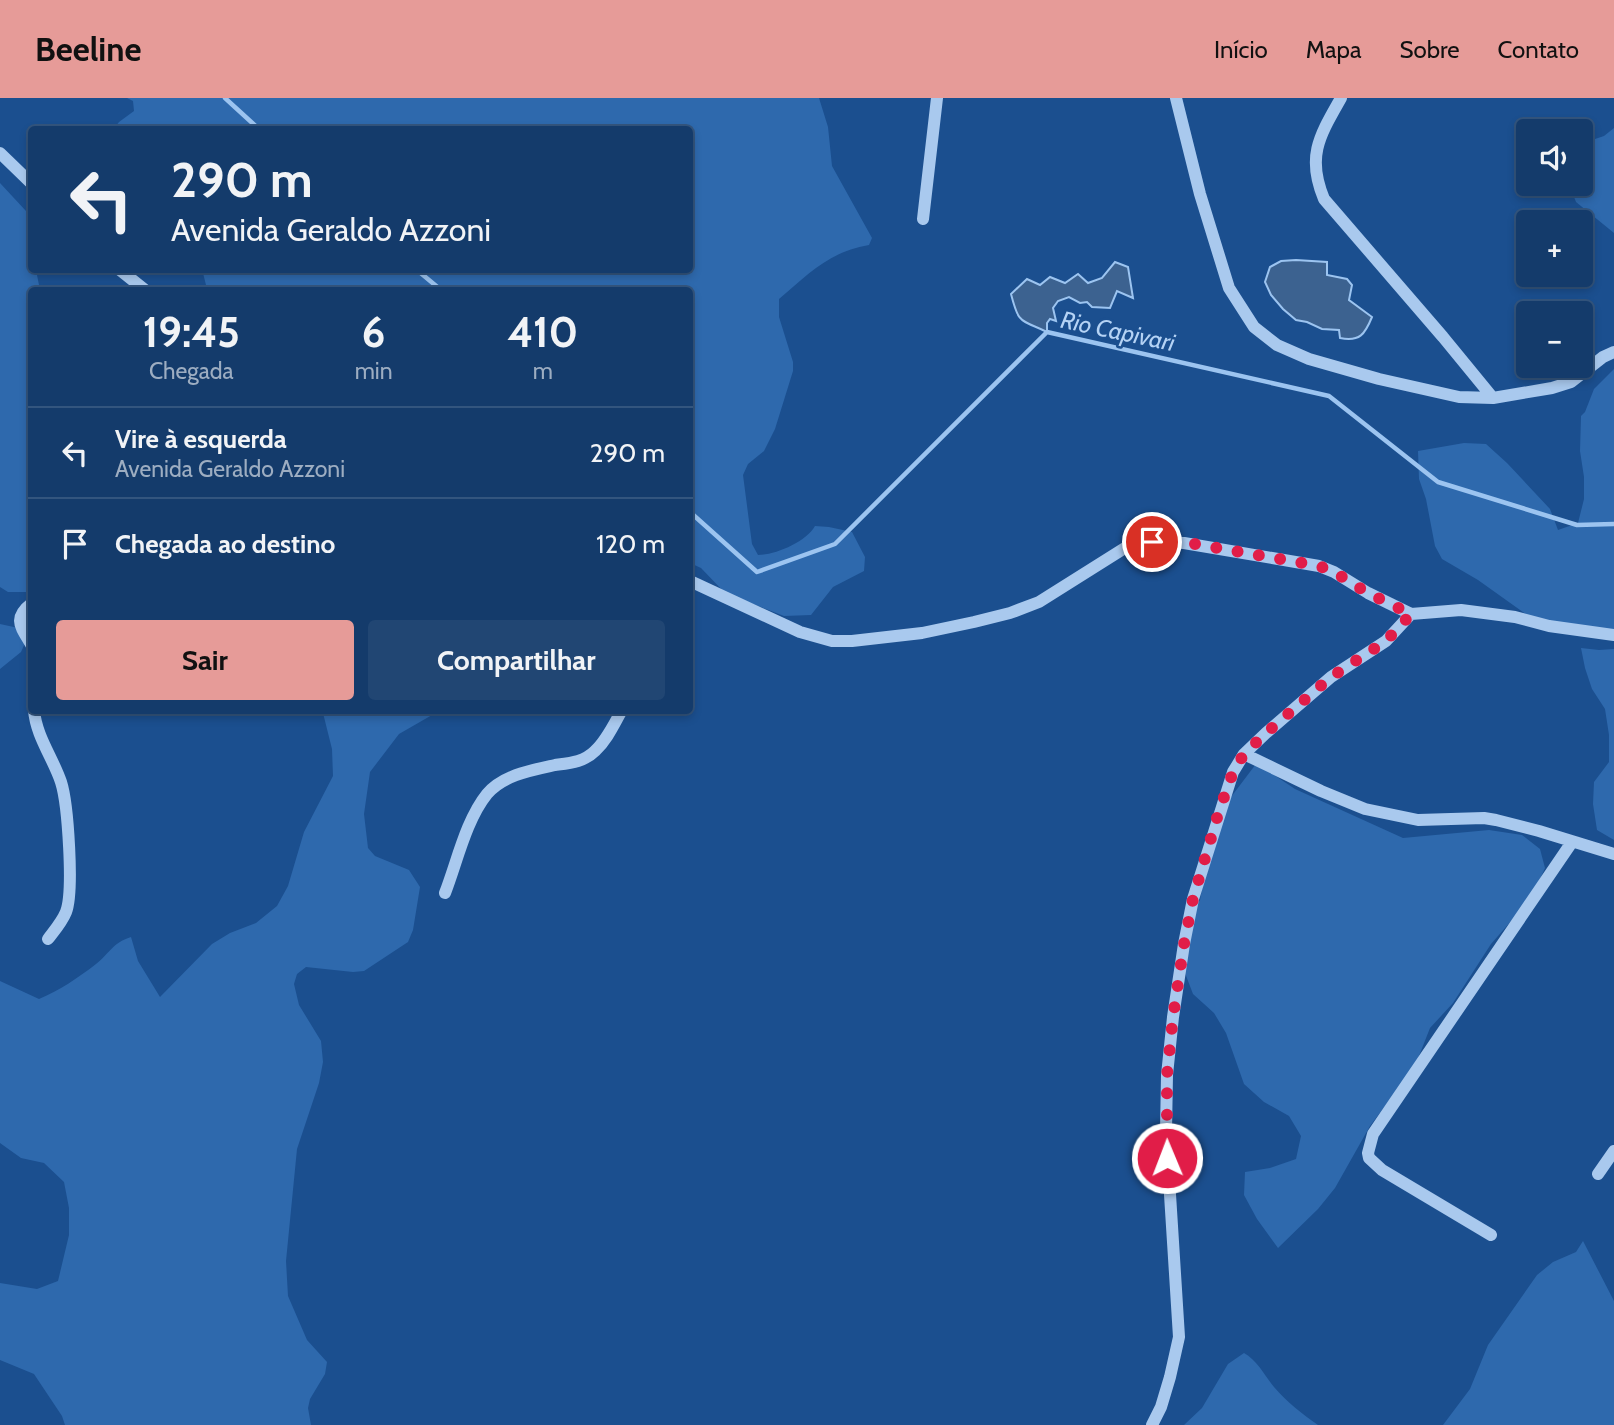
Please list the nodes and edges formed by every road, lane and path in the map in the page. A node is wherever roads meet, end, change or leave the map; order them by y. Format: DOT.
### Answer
graph roads {
  1 [pos="937,98"];
  2 [pos="1176,98"];
  3 [pos="1341,98"];
  4 [pos="0,153"];
  5 [pos="28,180"];
  6 [pos="923,219"];
  7 [pos="124,273"];
  8 [pos="141,287"];
  9 [pos="1614,352"];
  10 [pos="1493,398"];
  11 [pos="693,586"];
  12 [pos="28,606"];
  13 [pos="1411,614"];
  14 [pos="1614,635"];
  15 [pos="28,640"];
  16 [pos="35,714"];
  17 [pos="619,714"];
  18 [pos="1244,754"];
  19 [pos="1572,842"];
  20 [pos="1614,854"];
  21 [pos="446,893"];
  22 [pos="48,939"];
  23 [pos="1614,1151"];
  24 [pos="1598,1174"];
  25 [pos="1491,1236"];
  26 [pos="1152,1425"];
  1 -- 6 [label="street"];
  2 -- 10 [label="street"];
  3 -- 10 [label="street"];
  4 -- 5 [label="street"];
  7 -- 8 [label="street"];
  9 -- 10 [label="street"];
  11 -- 13 [label="street"];
  12 -- 15 [label="street"];
  13 -- 14 [label="street"];
  13 -- 18 [label="street"];
  16 -- 22 [label="street"];
  17 -- 21 [label="street"];
  18 -- 19 [label="street"];
  18 -- 26 [label="street"];
  19 -- 20 [label="street"];
  19 -- 25 [label="street"];
  23 -- 24 [label="street"];
}
